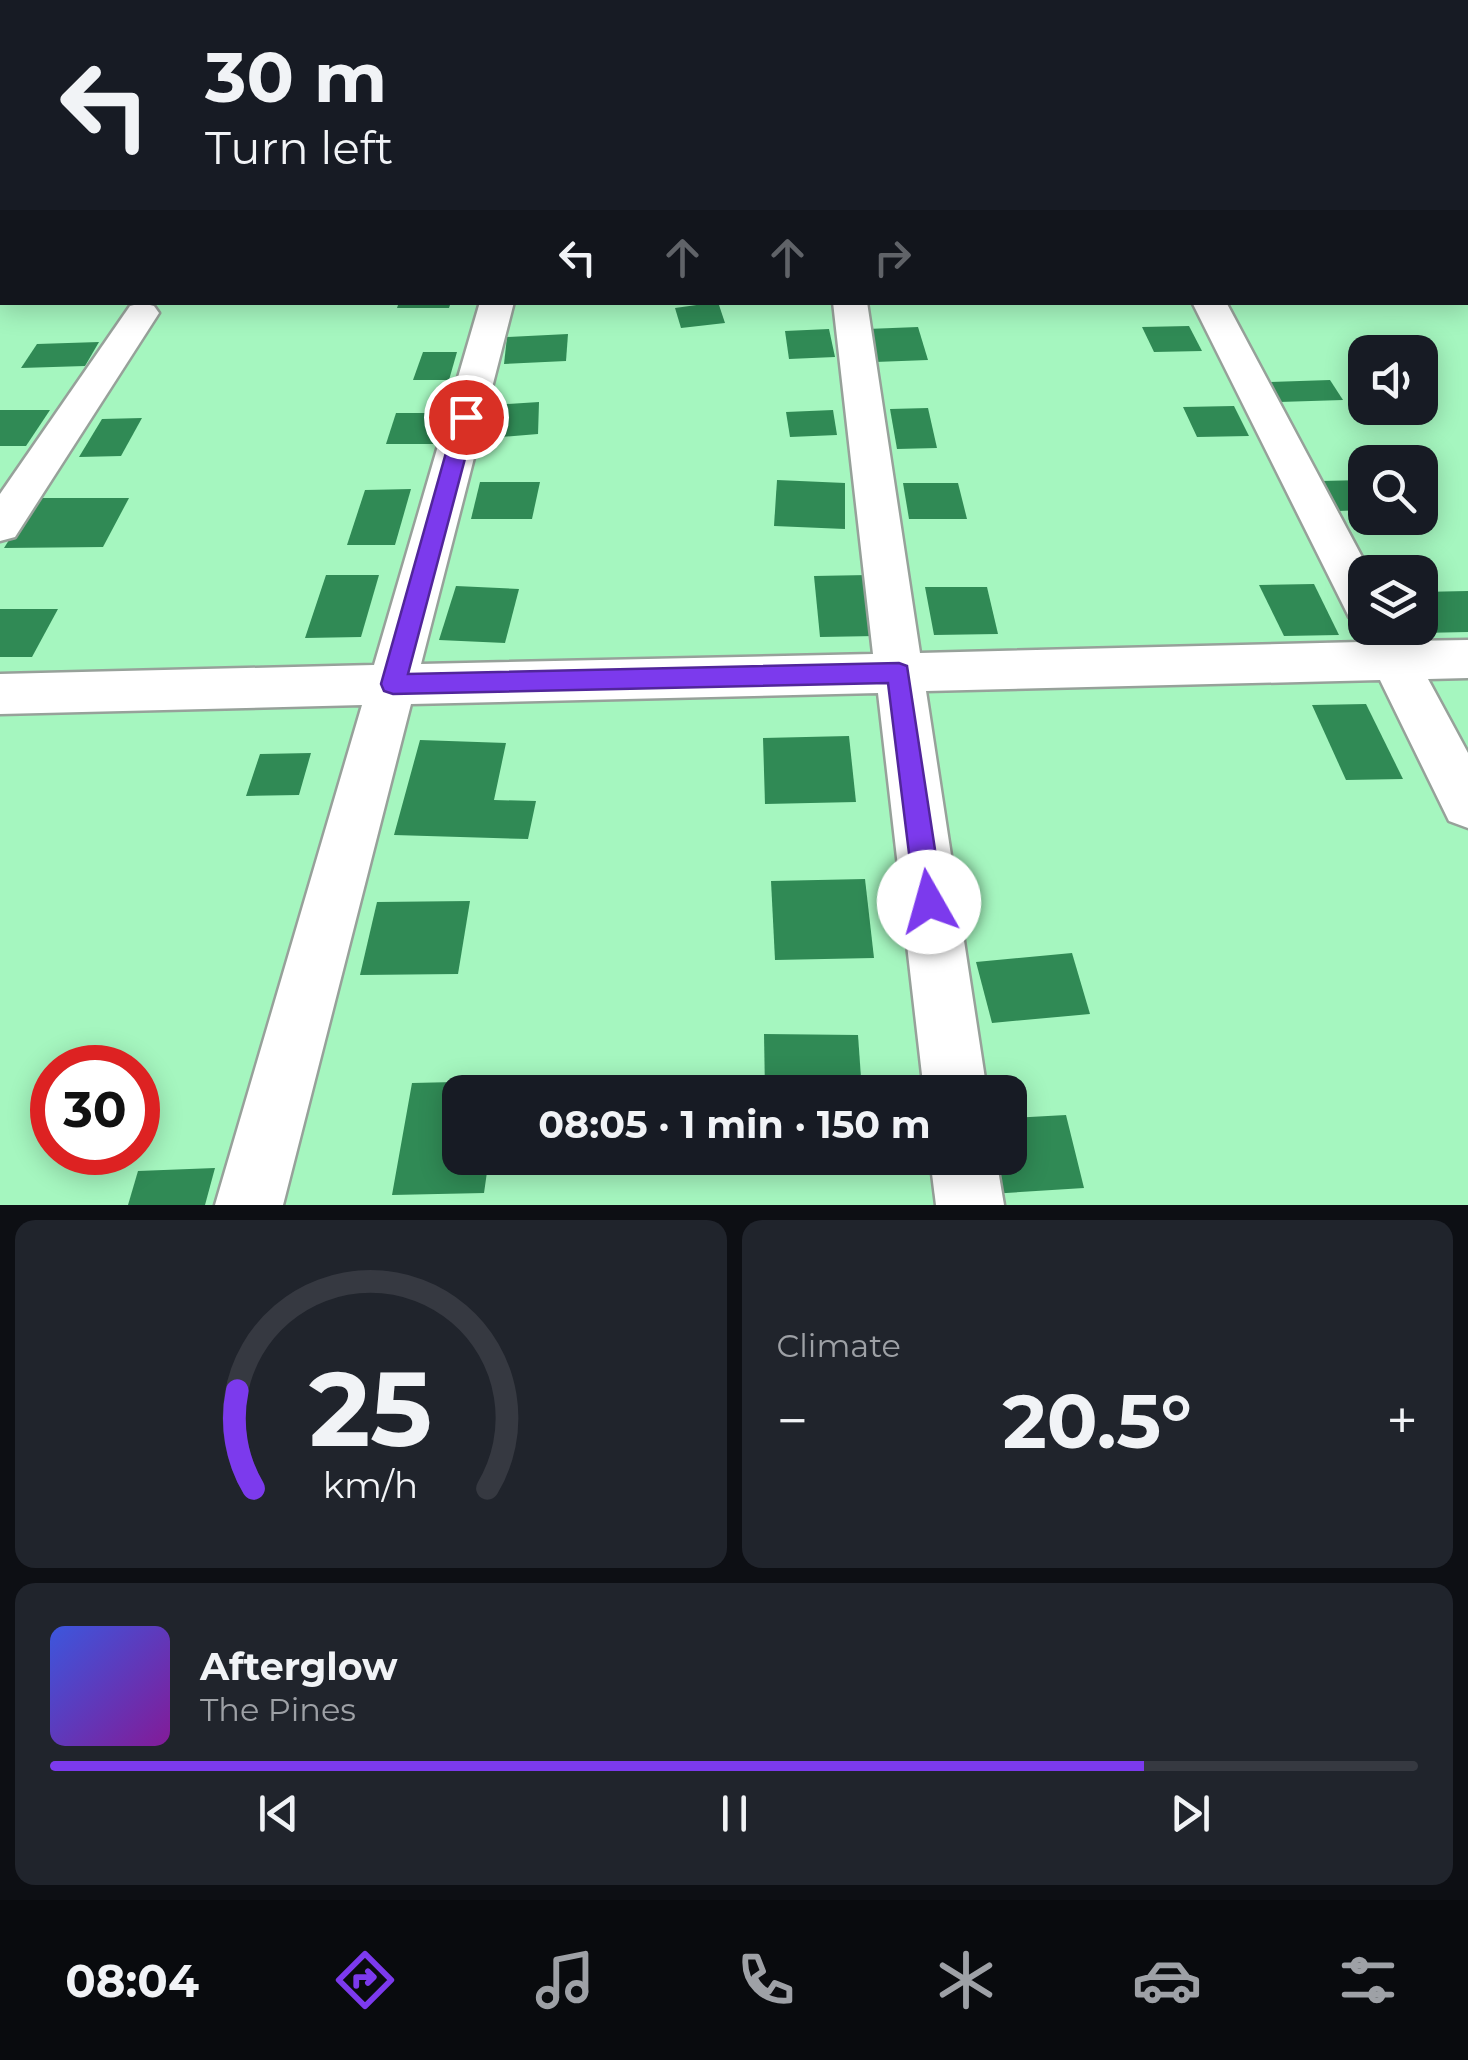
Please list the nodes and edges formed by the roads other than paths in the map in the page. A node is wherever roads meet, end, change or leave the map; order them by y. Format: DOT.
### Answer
graph roads {
  1 [pos="497,305"];
  2 [pos="850,305"];
  3 [pos="1211,305"];
  4 [pos="142,313"];
  5 [pos="0,526"];
  6 [pos="1348,572"];
  7 [pos="1368,645"];
  8 [pos="1386,645"];
  9 [pos="1391,645"];
  10 [pos="1468,659"];
  11 [pos="899,672"];
  12 [pos="393,684"];
  13 [pos="0,694"];
  14 [pos="1468,804"];
  15 [pos="953,1075"];
  16 [pos="966,1175"];
  17 [pos="250,1205"];
  18 [pos="970,1205"];
  1 -- 12 [label="street"];
  2 -- 11 [label="street"];
  3 -- 6 [label="street"];
  4 -- 5 [label="street"];
  7 -- 11 [label="street"];
  8 -- 14 [label="street"];
  9 -- 10 [label="street"];
  11 -- 12 [label="street"];
  11 -- 15 [label="street"];
  12 -- 13 [label="street"];
  12 -- 17 [label="street"];
  16 -- 18 [label="street"];
}
